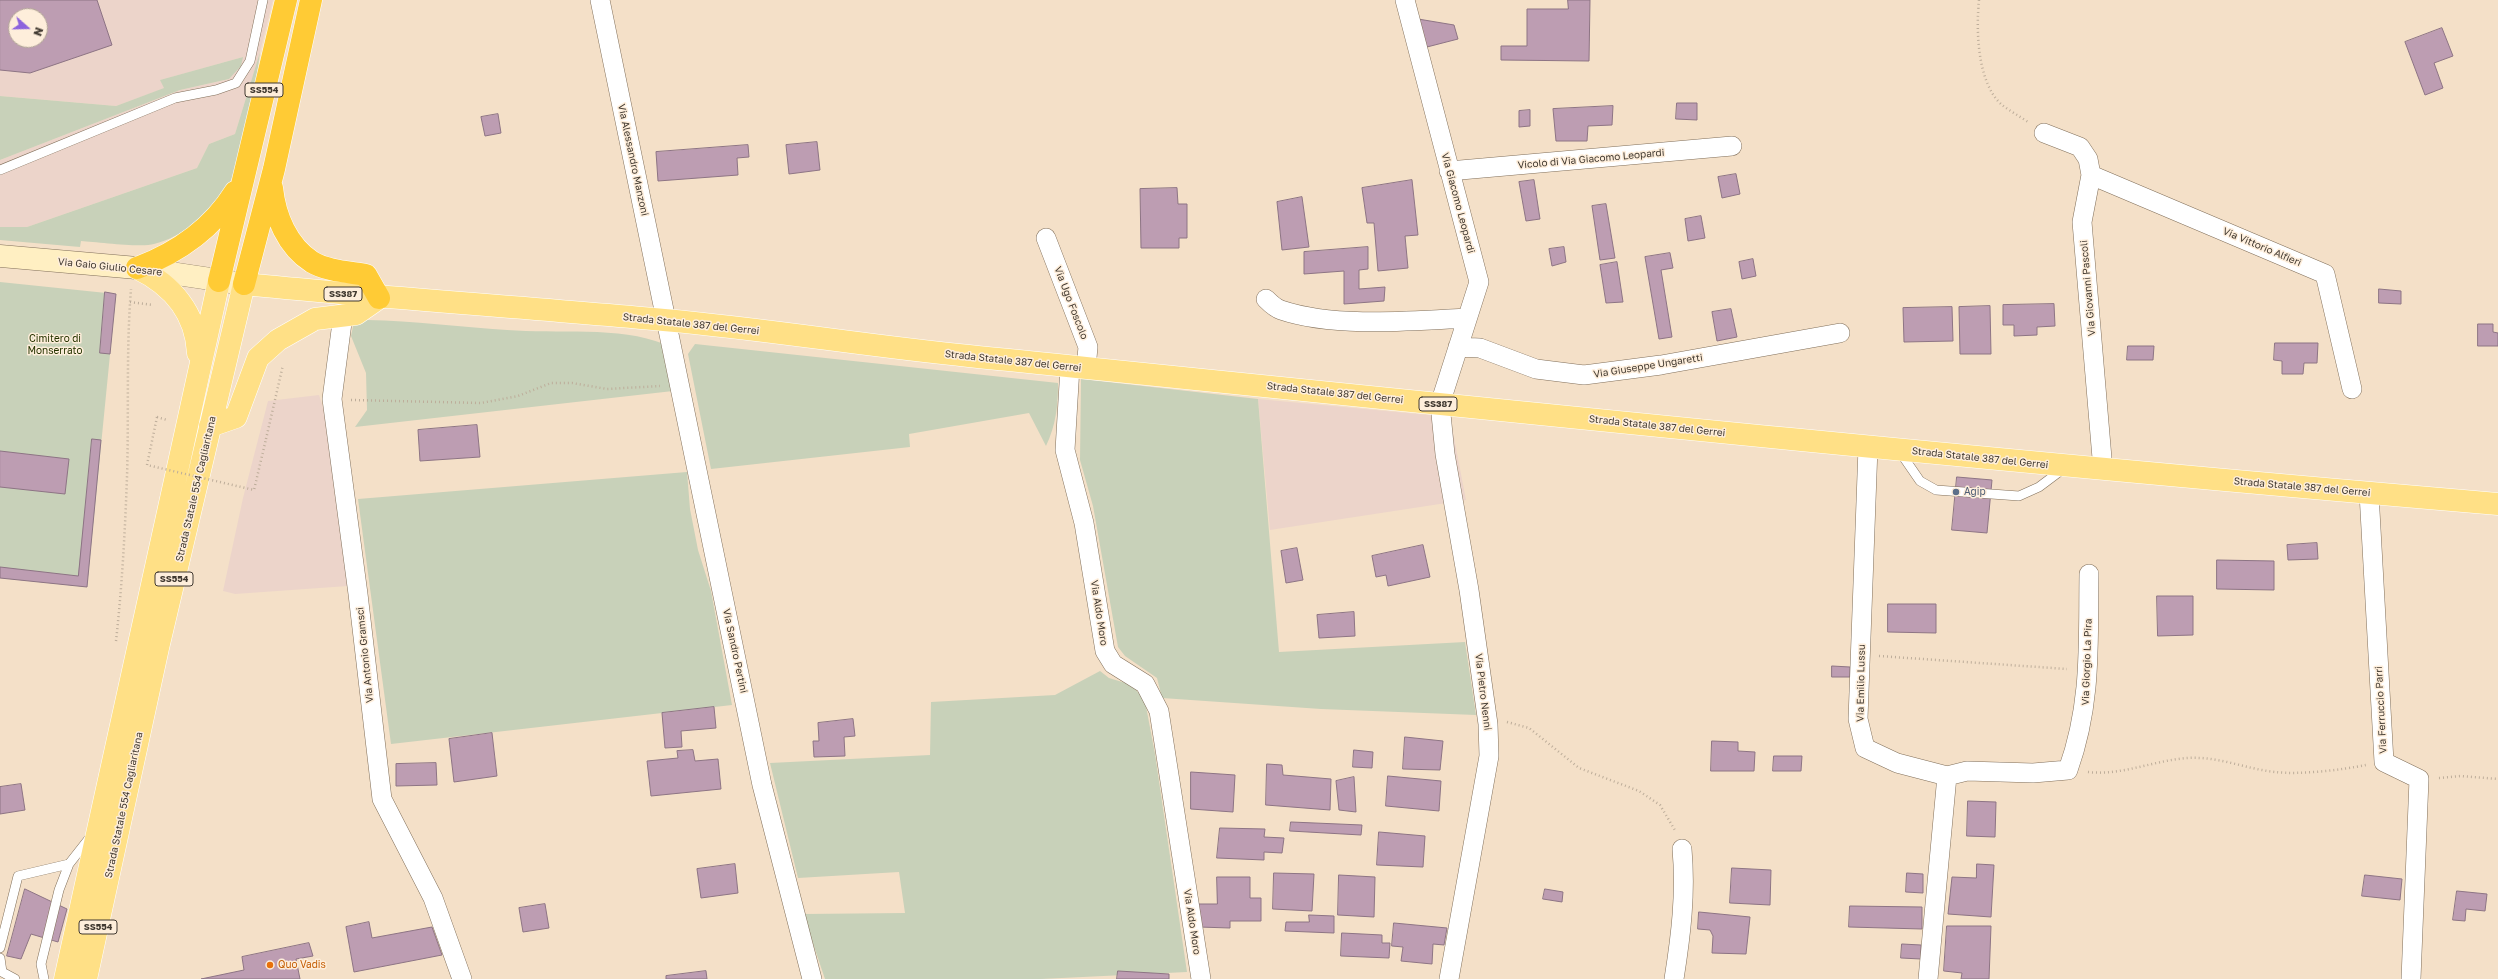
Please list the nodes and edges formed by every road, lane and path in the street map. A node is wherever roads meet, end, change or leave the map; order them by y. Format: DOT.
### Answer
graph roads {
  1 [pos="263,0"];
  2 [pos="286,0"];
  3 [pos="311,0"];
  4 [pos="600,0"];
  5 [pos="1405,0"];
  6 [pos="1979,0"];
  7 [pos="2044,133"];
  8 [pos="1732,146"];
  9 [pos="274,169"];
  10 [pos="0,170"];
  11 [pos="1449,171"];
  12 [pos="2091,176"];
  13 [pos="242,181"];
  14 [pos="1046,238"];
  15 [pos="0,256"];
  16 [pos="137,268"];
  17 [pos="219,281"];
  18 [pos="244,284"];
  19 [pos="379,298"];
  20 [pos="1266,300"];
  21 [pos="158,308"];
  22 [pos="343,315"];
  23 [pos="1467,318"];
  24 [pos="667,320"];
  25 [pos="1840,333"];
  26 [pos="1458,347"];
  27 [pos="283,364"];
  28 [pos="1078,367"];
  29 [pos="197,374"];
  30 [pos="679,383"];
  31 [pos="2352,389"];
  32 [pos="332,399"];
  33 [pos="1440,404"];
  34 [pos="171,421"];
  35 [pos="210,426"];
  36 [pos="1868,447"];
  37 [pos="1898,450"];
  38 [pos="2066,467"];
  39 [pos="2103,470"];
  40 [pos="2369,493"];
  41 [pos="2498,504"];
  42 [pos="2089,574"];
  43 [pos="115,649"];
  44 [pos="1861,653"];
  45 [pos="2088,667"];
  46 [pos="1487,718"];
  47 [pos="2384,762"];
  48 [pos="2068,770"];
  49 [pos="1947,776"];
  50 [pos="2418,779"];
  51 [pos="2498,779"];
  52 [pos="99,828"];
  53 [pos="1682,849"];
  54 [pos="69,864"];
  55 [pos="0,948"];
  56 [pos="0,958"];
  57 [pos="15,979"];
  58 [pos="44,979"];
  59 [pos="65,979"];
  60 [pos="86,979"];
  61 [pos="462,979"];
  62 [pos="812,979"];
  63 [pos="1201,979"];
  64 [pos="1449,979"];
  65 [pos="1674,979"];
  66 [pos="1928,979"];
  67 [pos="2411,979"];
  1 -- 10 [label="lane"];
  2 -- 13 [label="highway, Strada Statale 554 Cagliaritana / SS554"];
  3 -- 9 [label="highway, Strada Statale 554 Cagliaritana / SS554"];
  4 -- 24 [label="street, Via Alessandro Manzoni"];
  5 -- 11 [label="street, Via Giacomo Leopardi"];
  6 -- 7 [label="path"];
  7 -- 12 [label="street, Via Giovanni Pascoli"];
  8 -- 11 [label="street, Vicolo di Via Giacomo Leopardi"];
  9 -- 18 [label="highway, Strada Statale 554 Cagliaritana / SS554"];
  9 -- 19 [label="highway"];
  11 -- 23 [label="street, Via Giacomo Leopardi"];
  12 -- 31 [label="street, Via Vittorio Alfieri"];
  12 -- 39 [label="street, Via Giovanni Pascoli"];
  13 -- 16 [label="highway"];
  13 -- 17 [label="highway, Strada Statale 554 Cagliaritana / SS554"];
  14 -- 28 [label="street, Via Ugo Foscolo"];
  15 -- 16 [label="main road, Via Gaio Giulio Cesare"];
  16 -- 17 [label="main road, Via Gaio Giulio Cesare"];
  16 -- 29 [label="main road"];
  17 -- 18 [label="main road, Via Gaio Giulio Cesare"];
  17 -- 29 [label="main road, Strada Statale 554 Cagliaritana / SS554"];
  18 -- 19 [label="main road, Strada Statale 387 del Gerrei / SS387"];
  18 -- 35 [label="main road, Strada Statale 554 Cagliaritana / SS554"];
  19 -- 22 [label="main road"];
  19 -- 24 [label="main road, Strada Statale 387 del Gerrei / SS387"];
  20 -- 23 [label="street"];
  21 -- 43 [label="path"];
  22 -- 32 [label="street, Via Antonio Gramsci"];
  22 -- 35 [label="main road"];
  23 -- 26 [label="street, Via Giacomo Leopardi"];
  24 -- 28 [label="main road, Strada Statale 387 del Gerrei / SS387"];
  24 -- 30 [label="street, Via Sandro Pertini"];
  25 -- 26 [label="street, Via Giuseppe Ungaretti"];
  26 -- 33 [label="street, Via Giacomo Leopardi"];
  27 -- 34 [label="path, bridge"];
  28 -- 33 [label="main road, Strada Statale 387 del Gerrei / SS387"];
  28 -- 63 [label="street, Via Aldo Moro"];
  29 -- 52 [label="main road, Strada Statale 554 Cagliaritana / SS554"];
  30 -- 32 [label="path"];
  30 -- 62 [label="street, Via Sandro Pertini"];
  32 -- 61 [label="street, Via Antonio Gramsci"];
  33 -- 36 [label="main road, Strada Statale 387 del Gerrei / SS387"];
  33 -- 46 [label="street, Via Pietro Nenni"];
  35 -- 60 [label="main road, Strada Statale 554 Cagliaritana / SS554"];
  36 -- 37 [label="main road, Strada Statale 387 del Gerrei / SS387"];
  36 -- 44 [label="street, Via Emilio Lussu"];
  37 -- 38 [label="main road, Strada Statale 387 del Gerrei / SS387"];
  37 -- 38 [label="lane"];
  38 -- 39 [label="main road, Strada Statale 387 del Gerrei / SS387"];
  39 -- 40 [label="main road, Strada Statale 387 del Gerrei / SS387"];
  40 -- 41 [label="main road, Strada Statale 387 del Gerrei / SS387"];
  40 -- 47 [label="street, Via Ferruccio Parri"];
  42 -- 45 [label="street, Via Giorgio La Pira"];
  44 -- 45 [label="path"];
  44 -- 49 [label="street, Via Emilio Lussu"];
  45 -- 48 [label="street, Via Giorgio La Pira"];
  46 -- 53 [label="path"];
  46 -- 64 [label="street, Via Pietro Nenni"];
  47 -- 48 [label="path"];
  47 -- 50 [label="street, Via Ferruccio Parri"];
  48 -- 49 [label="street"];
  49 -- 66 [label="street"];
  50 -- 51 [label="path"];
  50 -- 67 [label="street"];
  52 -- 54 [label="lane"];
  52 -- 59 [label="main road, Strada Statale 554 Cagliaritana / SS554"];
  53 -- 65 [label="street"];
  54 -- 55 [label="lane"];
  54 -- 58 [label="lane"];
  56 -- 57 [label="lane"];
}
